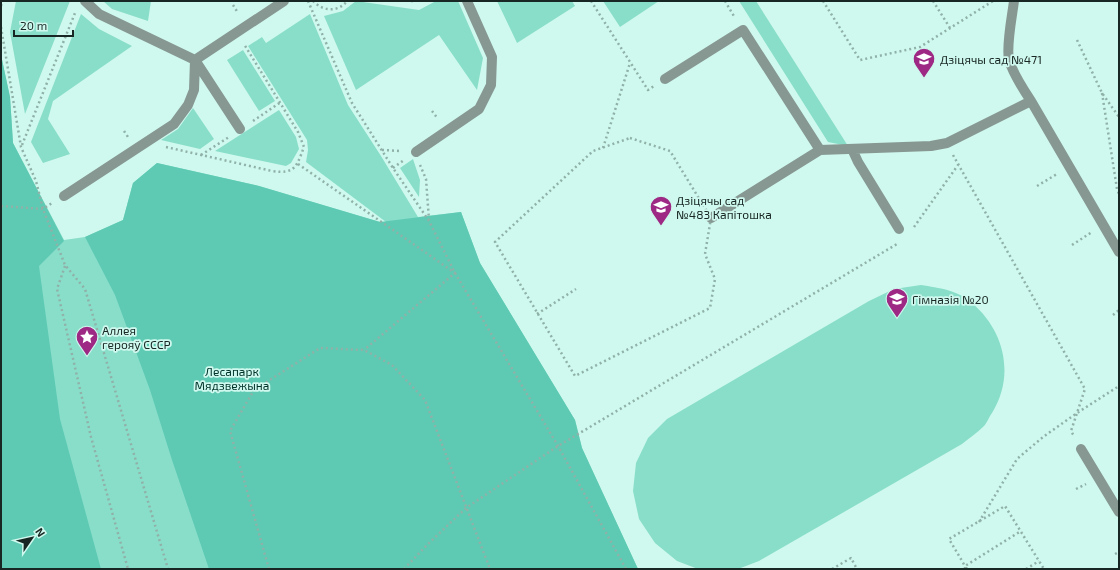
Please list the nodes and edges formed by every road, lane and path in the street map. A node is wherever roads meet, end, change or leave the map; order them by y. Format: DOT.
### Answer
graph roads {
  1 [pos="2,1"];
  2 [pos="85,1"];
  3 [pos="284,1"];
  4 [pos="308,1"];
  5 [pos="313,1"];
  6 [pos="347,1"];
  7 [pos="467,1"];
  8 [pos="590,1"];
  9 [pos="725,1"];
  10 [pos="823,1"];
  11 [pos="933,1"];
  12 [pos="993,1"];
  13 [pos="1014,1"];
  14 [pos="1,6"];
  15 [pos="77,8"];
  16 [pos="1,27"];
  17 [pos="950,28"];
  18 [pos="743,30"];
  19 [pos="1077,40"];
  20 [pos="195,60"];
  21 [pos="630,63"];
  22 [pos="665,79"];
  23 [pos="1102,93"];
  24 [pos="1031,101"];
  25 [pos="1119,117"];
  26 [pos="240,129"];
  27 [pos="947,144"];
  28 [pos="21,147"];
  29 [pos="603,148"];
  30 [pos="852,149"];
  31 [pos="382,150"];
  32 [pos="820,150"];
  33 [pos="416,152"];
  34 [pos="298,164"];
  35 [pos="958,166"];
  36 [pos="1069,166"];
  37 [pos="393,168"];
  38 [pos="1037,186"];
  39 [pos="1119,194"];
  40 [pos="64,196"];
  41 [pos="1,206"];
  42 [pos="43,209"];
  43 [pos="711,218"];
  44 [pos="429,221"];
  45 [pos="1104,225"];
  46 [pos="899,229"];
  47 [pos="911,232"];
  48 [pos="900,242"];
  49 [pos="1072,245"];
  50 [pos="1119,252"];
  51 [pos="65,265"];
  52 [pos="455,273"];
  53 [pos="576,289"];
  54 [pos="1119,310"];
  55 [pos="537,314"];
  56 [pos="1113,315"];
  57 [pos="364,350"];
  58 [pos="1119,386"];
  59 [pos="1077,413"];
  60 [pos="558,446"];
  61 [pos="1081,449"];
  62 [pos="466,508"];
  63 [pos="1119,512"];
  64 [pos="979,522"];
  65 [pos="1021,531"];
  66 [pos="1119,552"];
  67 [pos="1114,554"];
  68 [pos="1039,561"];
  69 [pos="965,568"];
  70 [pos="128,569"];
  71 [pos="168,569"];
  72 [pos="269,569"];
  73 [pos="404,569"];
  74 [pos="490,569"];
  75 [pos="626,569"];
  76 [pos="832,569"];
  77 [pos="857,569"];
  78 [pos="1026,569"];
  79 [pos="1044,569"];
  1 -- 14 [label="path"];
  2 -- 20 [label="lane"];
  3 -- 20 [label="lane"];
  4 -- 31 [label="path"];
  5 -- 6 [label="path"];
  7 -- 33 [label="lane"];
  8 -- 21 [label="path"];
  9 -- 18 [label="path"];
  10 -- 17 [label="path"];
  11 -- 17 [label="path"];
  12 -- 17 [label="path"];
  13 -- 24 [label="lane"];
  15 -- 28 [label="path"];
  16 -- 28 [label="path"];
  18 -- 22 [label="lane"];
  18 -- 32 [label="lane"];
  19 -- 23 [label="path"];
  20 -- 26 [label="lane"];
  20 -- 40 [label="lane"];
  21 -- 22 [label="path"];
  21 -- 29 [label="path"];
  23 -- 25 [label="path"];
  23 -- 39 [label="path"];
  24 -- 27 [label="lane"];
  24 -- 36 [label="lane"];
  27 -- 30 [label="lane"];
  27 -- 35 [label="path"];
  28 -- 42 [label="path"];
  29 -- 43 [label="path"];
  29 -- 55 [label="path"];
  30 -- 32 [label="lane"];
  30 -- 46 [label="lane"];
  31 -- 33 [label="path"];
  31 -- 37 [label="path"];
  32 -- 43 [label="lane"];
  33 -- 37 [label="path"];
  33 -- 44 [label="path"];
  34 -- 52 [label="path"];
  35 -- 47 [label="path"];
  35 -- 59 [label="path"];
  36 -- 38 [label="path"];
  36 -- 45 [label="lane"];
  37 -- 44 [label="path"];
  41 -- 42 [label="path"];
  42 -- 51 [label="path"];
  43 -- 55 [label="path"];
  44 -- 52 [label="path"];
  45 -- 49 [label="path"];
  45 -- 50 [label="lane"];
  48 -- 60 [label="path"];
  51 -- 70 [label="path"];
  51 -- 71 [label="path"];
  52 -- 57 [label="path"];
  52 -- 60 [label="path"];
  53 -- 55 [label="path"];
  54 -- 56 [label="path"];
  57 -- 62 [label="path"];
  57 -- 72 [label="path"];
  58 -- 59 [label="path"];
  59 -- 61 [label="path"];
  59 -- 64 [label="path"];
  60 -- 62 [label="path"];
  60 -- 75 [label="path"];
  61 -- 63 [label="lane"];
  62 -- 73 [label="path"];
  62 -- 74 [label="path"];
  64 -- 65 [label="path"];
  64 -- 69 [label="path"];
  65 -- 68 [label="path"];
  65 -- 69 [label="path"];
  66 -- 67 [label="path"];
  68 -- 78 [label="path"];
  68 -- 79 [label="path"];
  76 -- 77 [label="path"];
}
